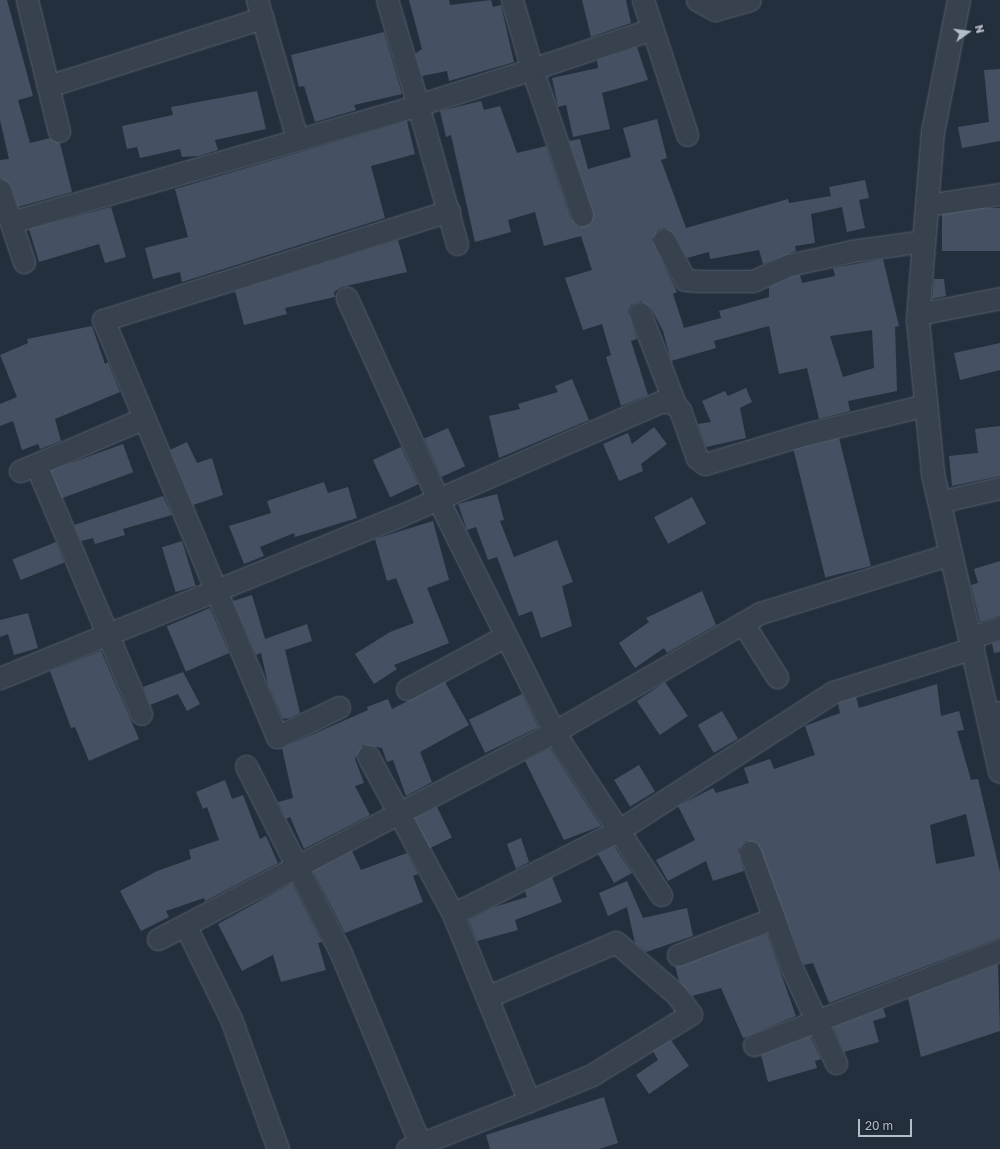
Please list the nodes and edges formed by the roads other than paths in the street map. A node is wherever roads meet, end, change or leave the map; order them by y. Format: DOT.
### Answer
graph roads {
  1 [pos="27,0"];
  2 [pos="387,0"];
  3 [pos="512,0"];
  4 [pos="643,0"];
  5 [pos="697,0"];
  6 [pos="750,0"];
  7 [pos="959,0"];
  8 [pos="259,9"];
  9 [pos="652,29"];
  10 [pos="532,69"];
  11 [pos="48,86"];
  12 [pos="418,105"];
  13 [pos="59,131"];
  14 [pos="687,135"];
  15 [pos="297,140"];
  16 [pos="0,190"];
  17 [pos="1000,194"];
  18 [pos="927,205"];
  19 [pos="449,211"];
  20 [pos="582,215"];
  21 [pos="11,222"];
  22 [pos="664,240"];
  23 [pos="924,241"];
  24 [pos="457,244"];
  25 [pos="24,262"];
  26 [pos="347,298"];
  27 [pos="1000,298"];
  28 [pos="640,313"];
  29 [pos="918,314"];
  30 [pos="676,404"];
  31 [pos="926,405"];
  32 [pos="142,419"];
  33 [pos="1000,488"];
  34 [pos="438,499"];
  35 [pos="939,502"];
  36 [pos="951,554"];
  37 [pos="217,588"];
  38 [pos="743,623"];
  39 [pos="1000,628"];
  40 [pos="107,633"];
  41 [pos="506,636"];
  42 [pos="972,637"];
  43 [pos="777,677"];
  44 [pos="0,678"];
  45 [pos="407,689"];
  46 [pos="339,707"];
  47 [pos="994,713"];
  48 [pos="141,714"];
  49 [pos="554,732"];
  50 [pos="368,756"];
  51 [pos="246,766"];
  52 [pos="1000,772"];
  53 [pos="400,814"];
  54 [pos="618,830"];
  55 [pos="750,852"];
  56 [pos="299,867"];
  57 [pos="661,895"];
  58 [pos="453,914"];
  59 [pos="774,918"];
  60 [pos="185,925"];
  61 [pos="158,939"];
  62 [pos="1000,950"];
  63 [pos="678,955"];
  64 [pos="487,997"];
  65 [pos="818,1020"];
  66 [pos="754,1045"];
  67 [pos="836,1063"];
  68 [pos="530,1101"];
  69 [pos="414,1146"];
  70 [pos="278,1149"];
  1 -- 11 [label="street"];
  2 -- 12 [label="street"];
  3 -- 10 [label="street"];
  4 -- 9 [label="street"];
  5 -- 6 [label="street"];
  7 -- 18 [label="street"];
  8 -- 11 [label="street"];
  8 -- 15 [label="street"];
  9 -- 10 [label="street"];
  9 -- 14 [label="street"];
  10 -- 12 [label="street"];
  10 -- 20 [label="street"];
  11 -- 13 [label="street"];
  12 -- 15 [label="street"];
  12 -- 19 [label="street"];
  15 -- 21 [label="street"];
  16 -- 21 [label="street"];
  17 -- 18 [label="street"];
  18 -- 23 [label="street"];
  19 -- 24 [label="street"];
  19 -- 32 [label="street"];
  21 -- 25 [label="street"];
  22 -- 23 [label="street"];
  23 -- 29 [label="street"];
  26 -- 34 [label="street"];
  27 -- 29 [label="street"];
  28 -- 30 [label="street"];
  29 -- 31 [label="street"];
  30 -- 31 [label="street"];
  30 -- 34 [label="street"];
  31 -- 35 [label="street"];
  32 -- 37 [label="street"];
  32 -- 40 [label="street"];
  33 -- 35 [label="street"];
  34 -- 37 [label="street"];
  34 -- 41 [label="street"];
  35 -- 36 [label="street"];
  36 -- 38 [label="street"];
  36 -- 42 [label="street"];
  37 -- 40 [label="street"];
  37 -- 46 [label="street"];
  38 -- 43 [label="street"];
  38 -- 49 [label="street"];
  39 -- 42 [label="street"];
  40 -- 44 [label="street"];
  40 -- 48 [label="street"];
  41 -- 45 [label="street"];
  41 -- 49 [label="street"];
  42 -- 47 [label="street"];
  42 -- 54 [label="street"];
  47 -- 52 [label="street"];
  49 -- 53 [label="street"];
  49 -- 54 [label="street"];
  50 -- 53 [label="street"];
  51 -- 56 [label="street"];
  53 -- 56 [label="street"];
  53 -- 58 [label="street"];
  54 -- 57 [label="street"];
  54 -- 58 [label="street"];
  55 -- 59 [label="street"];
  56 -- 60 [label="street"];
  56 -- 69 [label="street"];
  58 -- 64 [label="street"];
  59 -- 63 [label="street"];
  59 -- 65 [label="street"];
  60 -- 61 [label="street"];
  60 -- 70 [label="street"];
  62 -- 65 [label="street"];
  64 -- 68 [label="street"];
  64 -- 68 [label="street"];
  65 -- 66 [label="street"];
  65 -- 67 [label="street"];
  68 -- 69 [label="street"];
}
